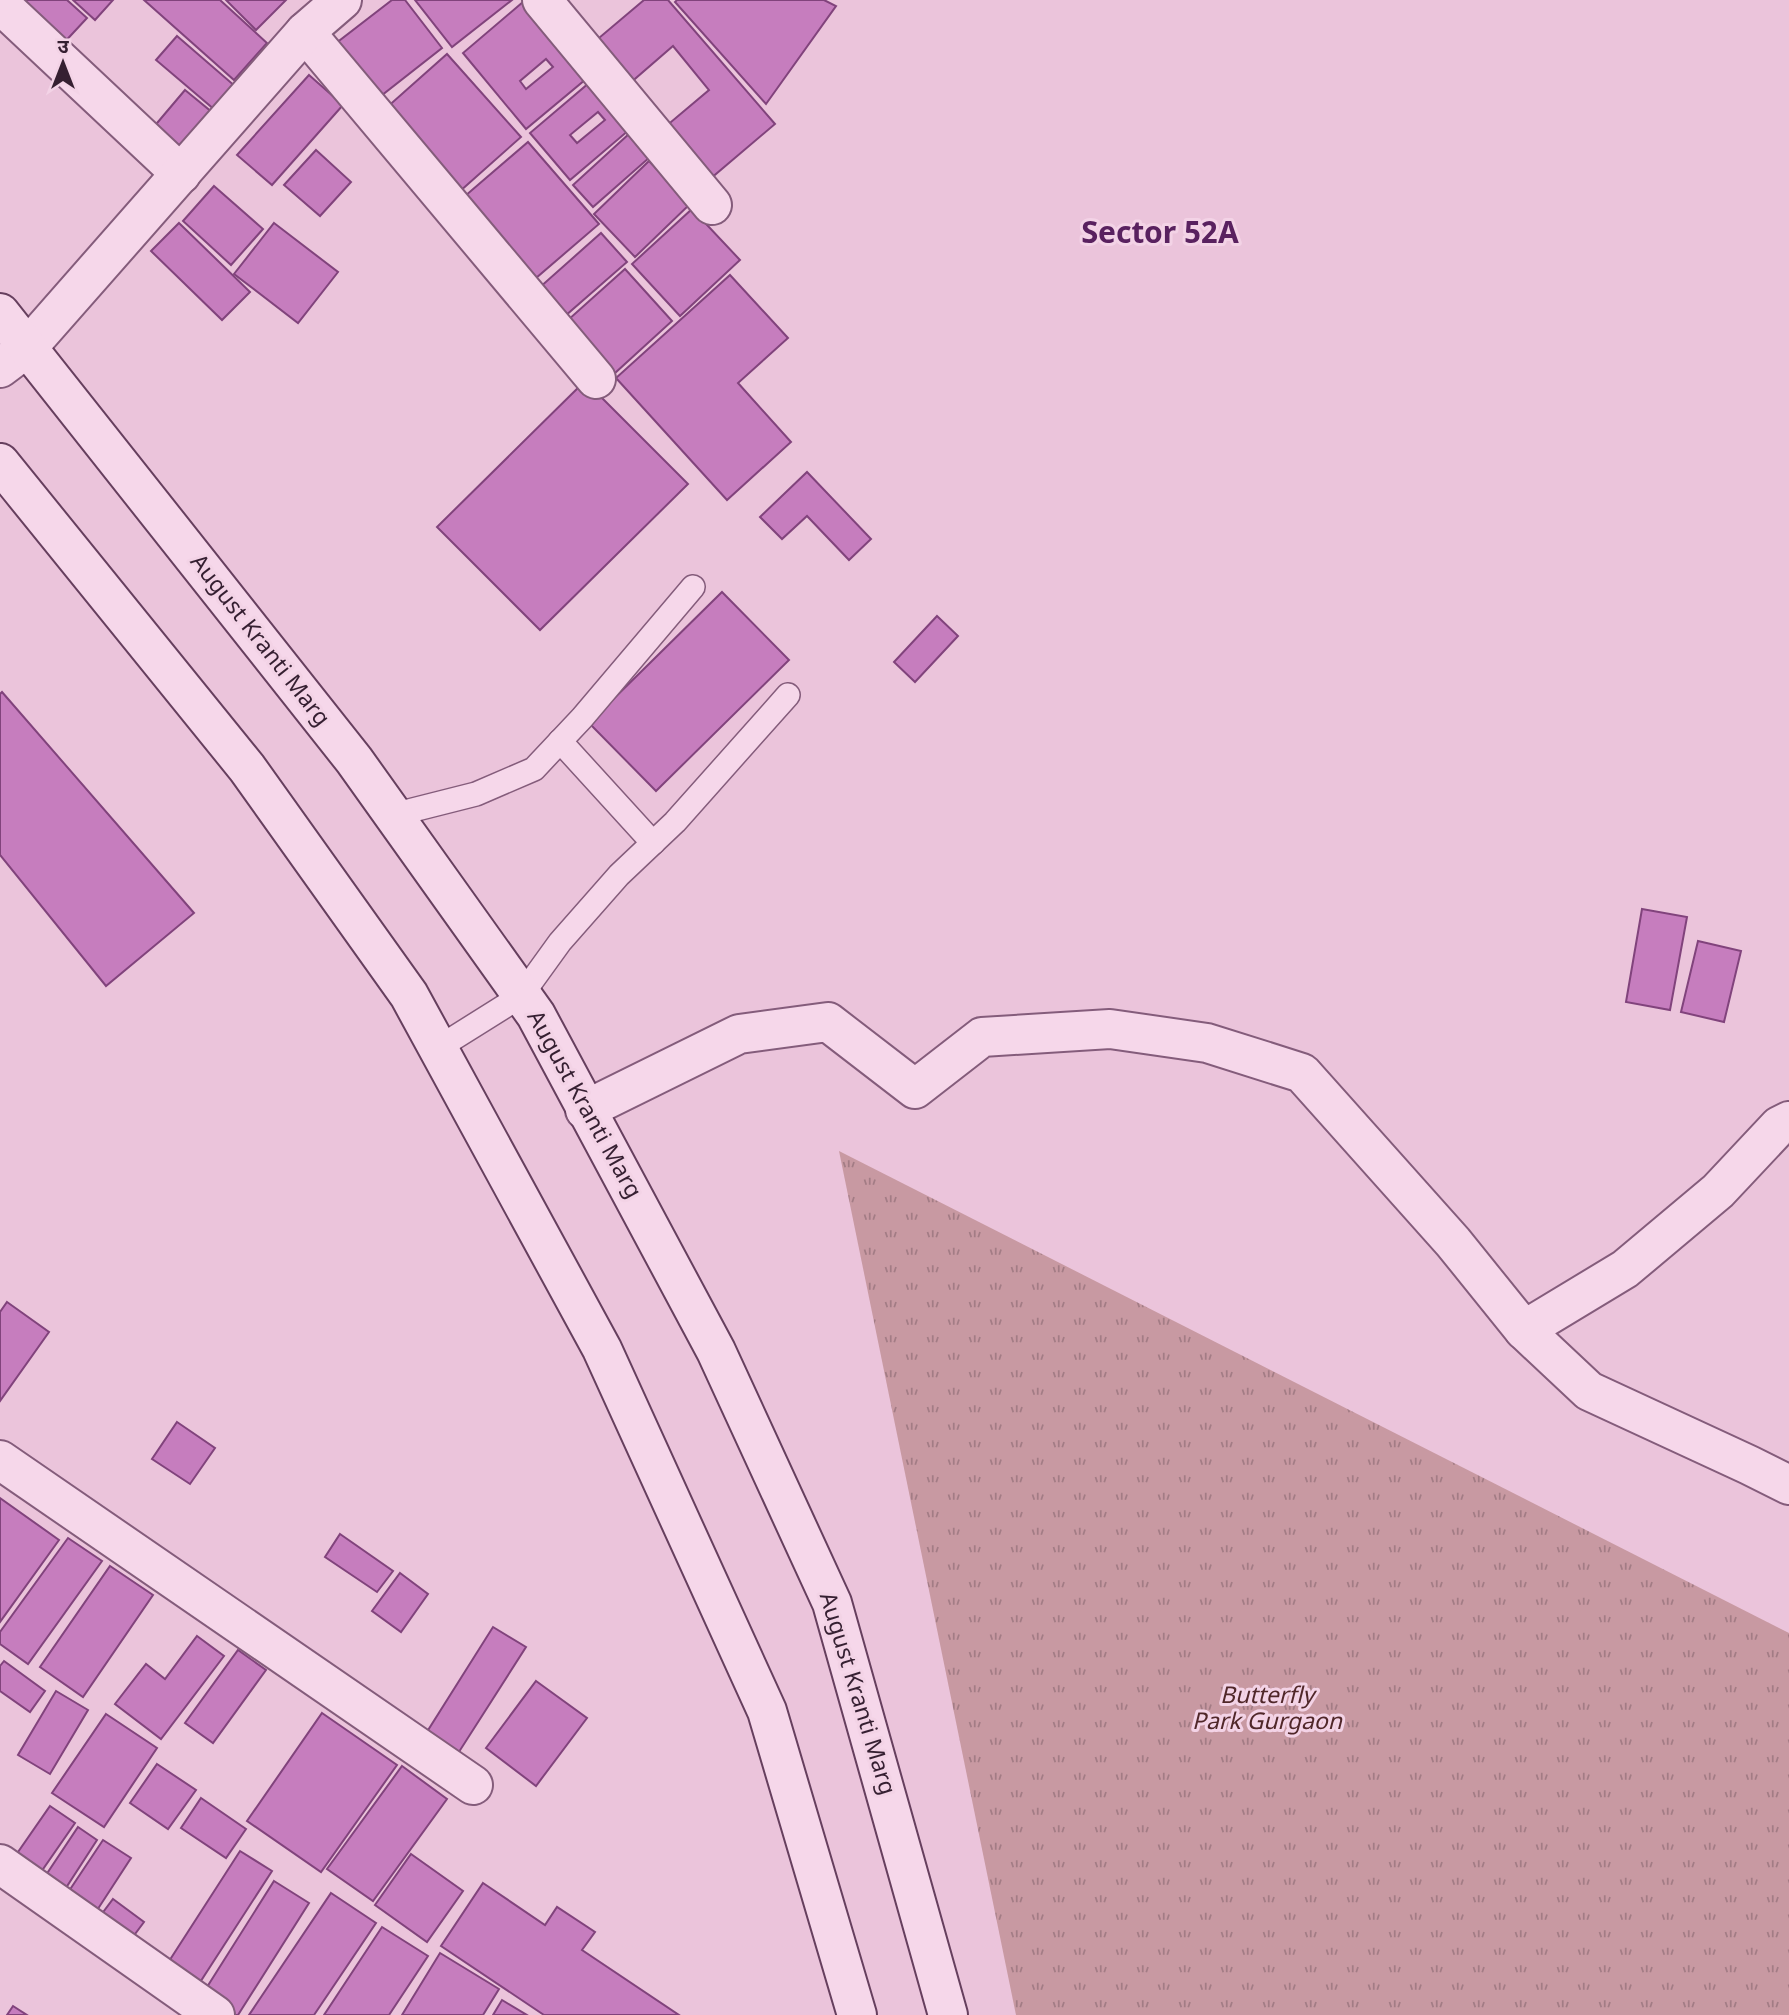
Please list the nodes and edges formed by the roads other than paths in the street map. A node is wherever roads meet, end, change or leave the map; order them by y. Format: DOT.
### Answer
graph roads {
  1 [pos="342,0"];
  2 [pos="542,0"];
  3 [pos="0,4"];
  4 [pos="305,32"];
  5 [pos="181,174"];
  6 [pos="712,205"];
  7 [pos="0,313"];
  8 [pos="14,357"];
  9 [pos="596,379"];
  10 [pos="0,463"];
  11 [pos="693,587"];
  12 [pos="788,695"];
  13 [pos="560,741"];
  14 [pos="393,815"];
  15 [pos="653,843"];
  16 [pos="521,996"];
  17 [pos="438,1048"];
  18 [pos="586,1110"];
  19 [pos="1789,1121"];
  20 [pos="1524,1330"];
  21 [pos="0,1460"];
  22 [pos="1789,1485"];
  23 [pos="473,1785"];
  24 [pos="0,1864"];
  25 [pos="215,2015"];
  26 [pos="857,2015"];
  27 [pos="948,2015"];
  1 -- 4 [label="street"];
  2 -- 6 [label="street"];
  3 -- 5 [label="street"];
  4 -- 5 [label="street"];
  4 -- 9 [label="street"];
  5 -- 8 [label="street"];
  7 -- 8 [label="street, August Kranti Marg"];
  8 -- 14 [label="street, August Kranti Marg"];
  10 -- 17 [label="street"];
  11 -- 13 [label="lane"];
  12 -- 15 [label="lane"];
  13 -- 14 [label="lane"];
  13 -- 15 [label="lane"];
  14 -- 16 [label="street, August Kranti Marg"];
  15 -- 16 [label="lane"];
  16 -- 17 [label="lane"];
  16 -- 18 [label="street, August Kranti Marg"];
  17 -- 26 [label="street"];
  18 -- 20 [label="street"];
  18 -- 27 [label="street, August Kranti Marg"];
  19 -- 20 [label="street"];
  20 -- 22 [label="street"];
  21 -- 23 [label="street"];
  24 -- 25 [label="street"];
}
